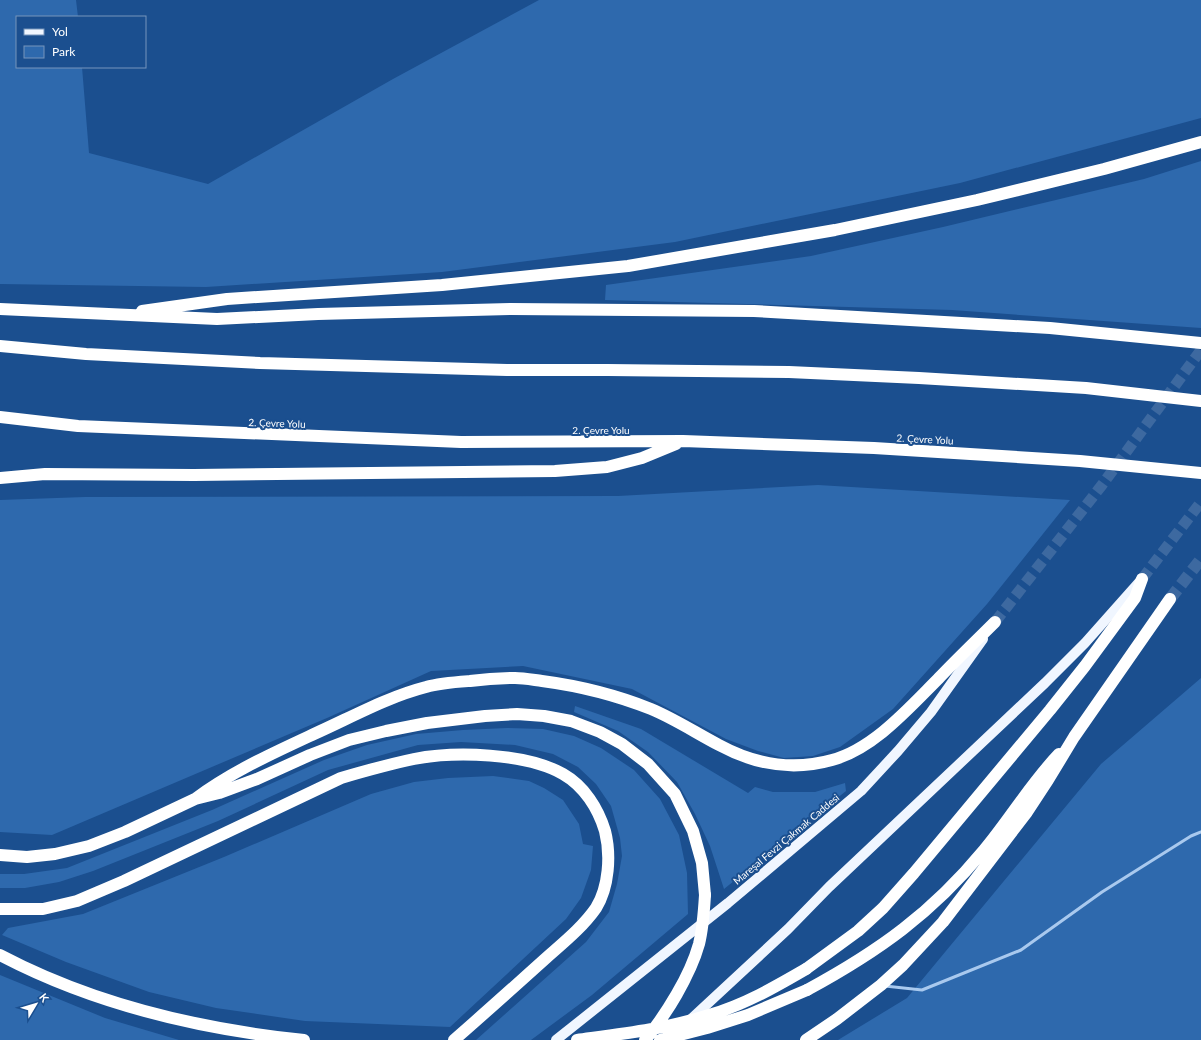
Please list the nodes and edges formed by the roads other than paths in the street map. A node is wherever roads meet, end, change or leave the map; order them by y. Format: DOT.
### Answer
graph roads {
  1 [pos="1201,142"];
  2 [pos="0,309"];
  3 [pos="118,314"];
  4 [pos="1201,343"];
  5 [pos="0,346"];
  6 [pos="1201,401"];
  7 [pos="0,417"];
  8 [pos="683,441"];
  9 [pos="1201,473"];
  10 [pos="0,478"];
  11 [pos="1142,579"];
  12 [pos="1170,599"];
  13 [pos="995,622"];
  14 [pos="1074,737"];
  15 [pos="195,798"];
  16 [pos="1201,832"];
  17 [pos="0,855"];
  18 [pos="0,909"];
  19 [pos="0,955"];
  20 [pos="881,985"];
  21 [pos="304,1040"];
  22 [pos="454,1040"];
  23 [pos="556,1040"];
  24 [pos="577,1040"];
  25 [pos="645,1040"];
  26 [pos="660,1040"];
  27 [pos="668,1040"];
  28 [pos="806,1040"];
  1 -- 3 [label="highway"];
  2 -- 3 [label="highway"];
  3 -- 4 [label="highway"];
  5 -- 6 [label="highway"];
  7 -- 8 [label="highway, 2. Çevre Yolu"];
  8 -- 9 [label="highway, 2. Çevre Yolu"];
  8 -- 10 [label="highway"];
  11 -- 24 [label="highway, bridge"];
  11 -- 27 [label="main road"];
  12 -- 14 [label="highway"];
  13 -- 15 [label="highway"];
  13 -- 23 [label="main road, Mareşal Fevzi Çakmak Caddesi"];
  14 -- 20 [label="highway"];
  14 -- 26 [label="highway, bridge"];
  15 -- 17 [label="highway"];
  15 -- 25 [label="highway, bridge"];
  16 -- 20 [label="lane"];
  18 -- 22 [label="highway"];
  19 -- 21 [label="highway"];
  20 -- 28 [label="highway"];
}
